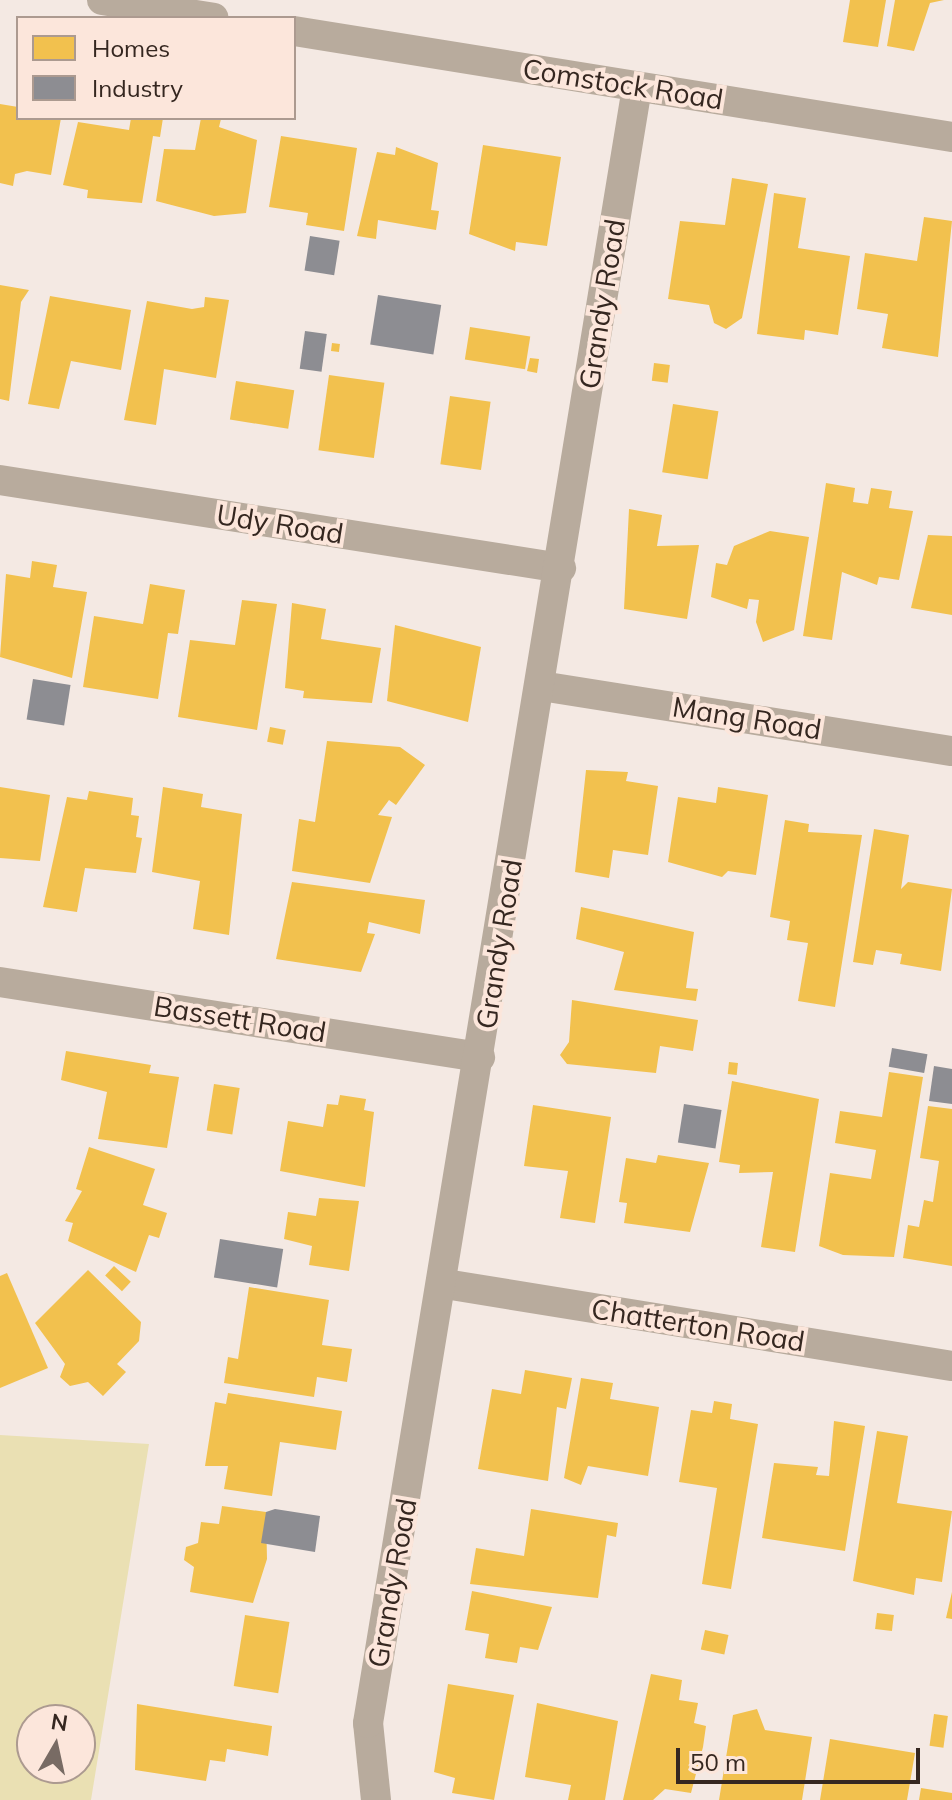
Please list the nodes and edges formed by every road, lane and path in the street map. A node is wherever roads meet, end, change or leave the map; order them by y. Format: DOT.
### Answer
graph roads {
  1 [pos="102,0"];
  2 [pos="202,16"];
  3 [pos="296,31"];
  4 [pos="637,87"];
  5 [pos="952,137"];
  6 [pos="0,480"];
  7 [pos="561,568"];
  8 [pos="541,686"];
  9 [pos="952,751"];
  10 [pos="1,990"];
  11 [pos="480,1057"];
  12 [pos="445,1284"];
  13 [pos="952,1366"];
  14 [pos="376,1800"];
  1 -- 2 [label="street"];
  3 -- 4 [label="street, Comstock Road"];
  4 -- 5 [label="street, Comstock Road"];
  4 -- 7 [label="street, Grandy Road"];
  6 -- 7 [label="street, Udy Road"];
  7 -- 8 [label="street, Grandy Road"];
  8 -- 9 [label="street, Mang Road"];
  8 -- 11 [label="street, Grandy Road"];
  10 -- 11 [label="street, Bassett Road"];
  11 -- 12 [label="street, Grandy Road"];
  12 -- 13 [label="street, Chatterton Road"];
  12 -- 14 [label="street, Grandy Road"];
}
